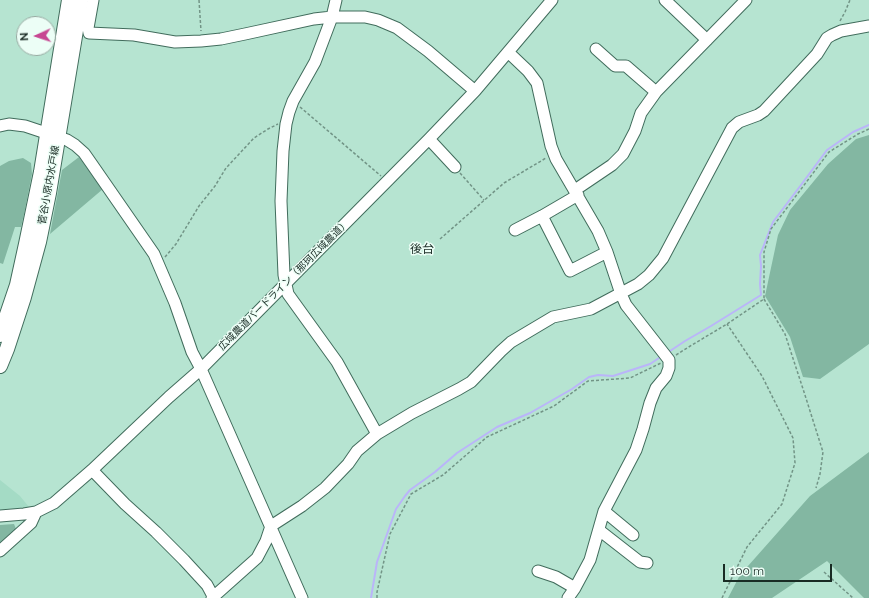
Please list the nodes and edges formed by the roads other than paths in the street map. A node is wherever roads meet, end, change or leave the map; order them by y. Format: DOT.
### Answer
graph roads {
  1 [pos="336,0"];
  2 [pos="552,0"];
  3 [pos="665,0"];
  4 [pos="746,0"];
  5 [pos="77,3"];
  6 [pos="332,17"];
  7 [pos="869,26"];
  8 [pos="707,40"];
  9 [pos="596,49"];
  10 [pos="508,52"];
  11 [pos="475,91"];
  12 [pos="656,92"];
  13 [pos="0,126"];
  14 [pos="52,135"];
  15 [pos="429,139"];
  16 [pos="455,167"];
  17 [pos="576,193"];
  18 [pos="542,216"];
  19 [pos="515,230"];
  20 [pos="607,252"];
  21 [pos="286,284"];
  22 [pos="621,294"];
  23 [pos="0,335"];
  24 [pos="0,366"];
  25 [pos="201,370"];
  26 [pos="377,434"];
  27 [pos="92,470"];
  28 [pos="36,512"];
  29 [pos="604,512"];
  30 [pos="0,516"];
  31 [pos="270,526"];
  32 [pos="599,530"];
  33 [pos="633,535"];
  34 [pos="0,551"];
  35 [pos="647,563"];
  36 [pos="538,572"];
  37 [pos="575,588"];
  38 [pos="213,598"];
  39 [pos="302,598"];
  40 [pos="568,598"];
  1 -- 6 [label="street"];
  2 -- 10 [label="street, 広域農道バードライン（那珂広域農道）"];
  3 -- 8 [label="street"];
  4 -- 8 [label="street"];
  5 -- 6 [label="street"];
  5 -- 14 [label="main road, 菅谷小原内水戸線"];
  6 -- 11 [label="street"];
  6 -- 21 [label="street"];
  7 -- 22 [label="street"];
  8 -- 12 [label="street"];
  9 -- 12 [label="street"];
  10 -- 11 [label="street, 広域農道バードライン（那珂広域農道）"];
  10 -- 17 [label="street"];
  11 -- 15 [label="street, 広域農道バードライン（那珂広域農道）"];
  12 -- 17 [label="street"];
  13 -- 14 [label="street"];
  14 -- 23 [label="main road, 菅谷小原内水戸線"];
  14 -- 24 [label="main road, 菅谷小原内水戸線"];
  14 -- 25 [label="street"];
  15 -- 16 [label="street"];
  15 -- 21 [label="street, 広域農道バードライン（那珂広域農道）"];
  17 -- 18 [label="street"];
  17 -- 20 [label="street"];
  18 -- 19 [label="street"];
  18 -- 20 [label="street"];
  20 -- 22 [label="street"];
  21 -- 25 [label="street, 広域農道バードライン（那珂広域農道）"];
  21 -- 26 [label="street"];
  22 -- 26 [label="street"];
  22 -- 29 [label="street"];
  25 -- 27 [label="street, 広域農道バードライン（那珂広域農道）"];
  25 -- 31 [label="street"];
  26 -- 31 [label="street"];
  27 -- 28 [label="street, 広域農道バードライン（那珂広域農道）"];
  27 -- 38 [label="street"];
  28 -- 30 [label="street"];
  28 -- 34 [label="street, 広域農道バードライン（那珂広域農道）"];
  29 -- 32 [label="street"];
  29 -- 33 [label="street"];
  31 -- 38 [label="street"];
  31 -- 39 [label="street"];
  32 -- 35 [label="street"];
  32 -- 37 [label="street"];
  36 -- 37 [label="street"];
  37 -- 40 [label="street"];
}
